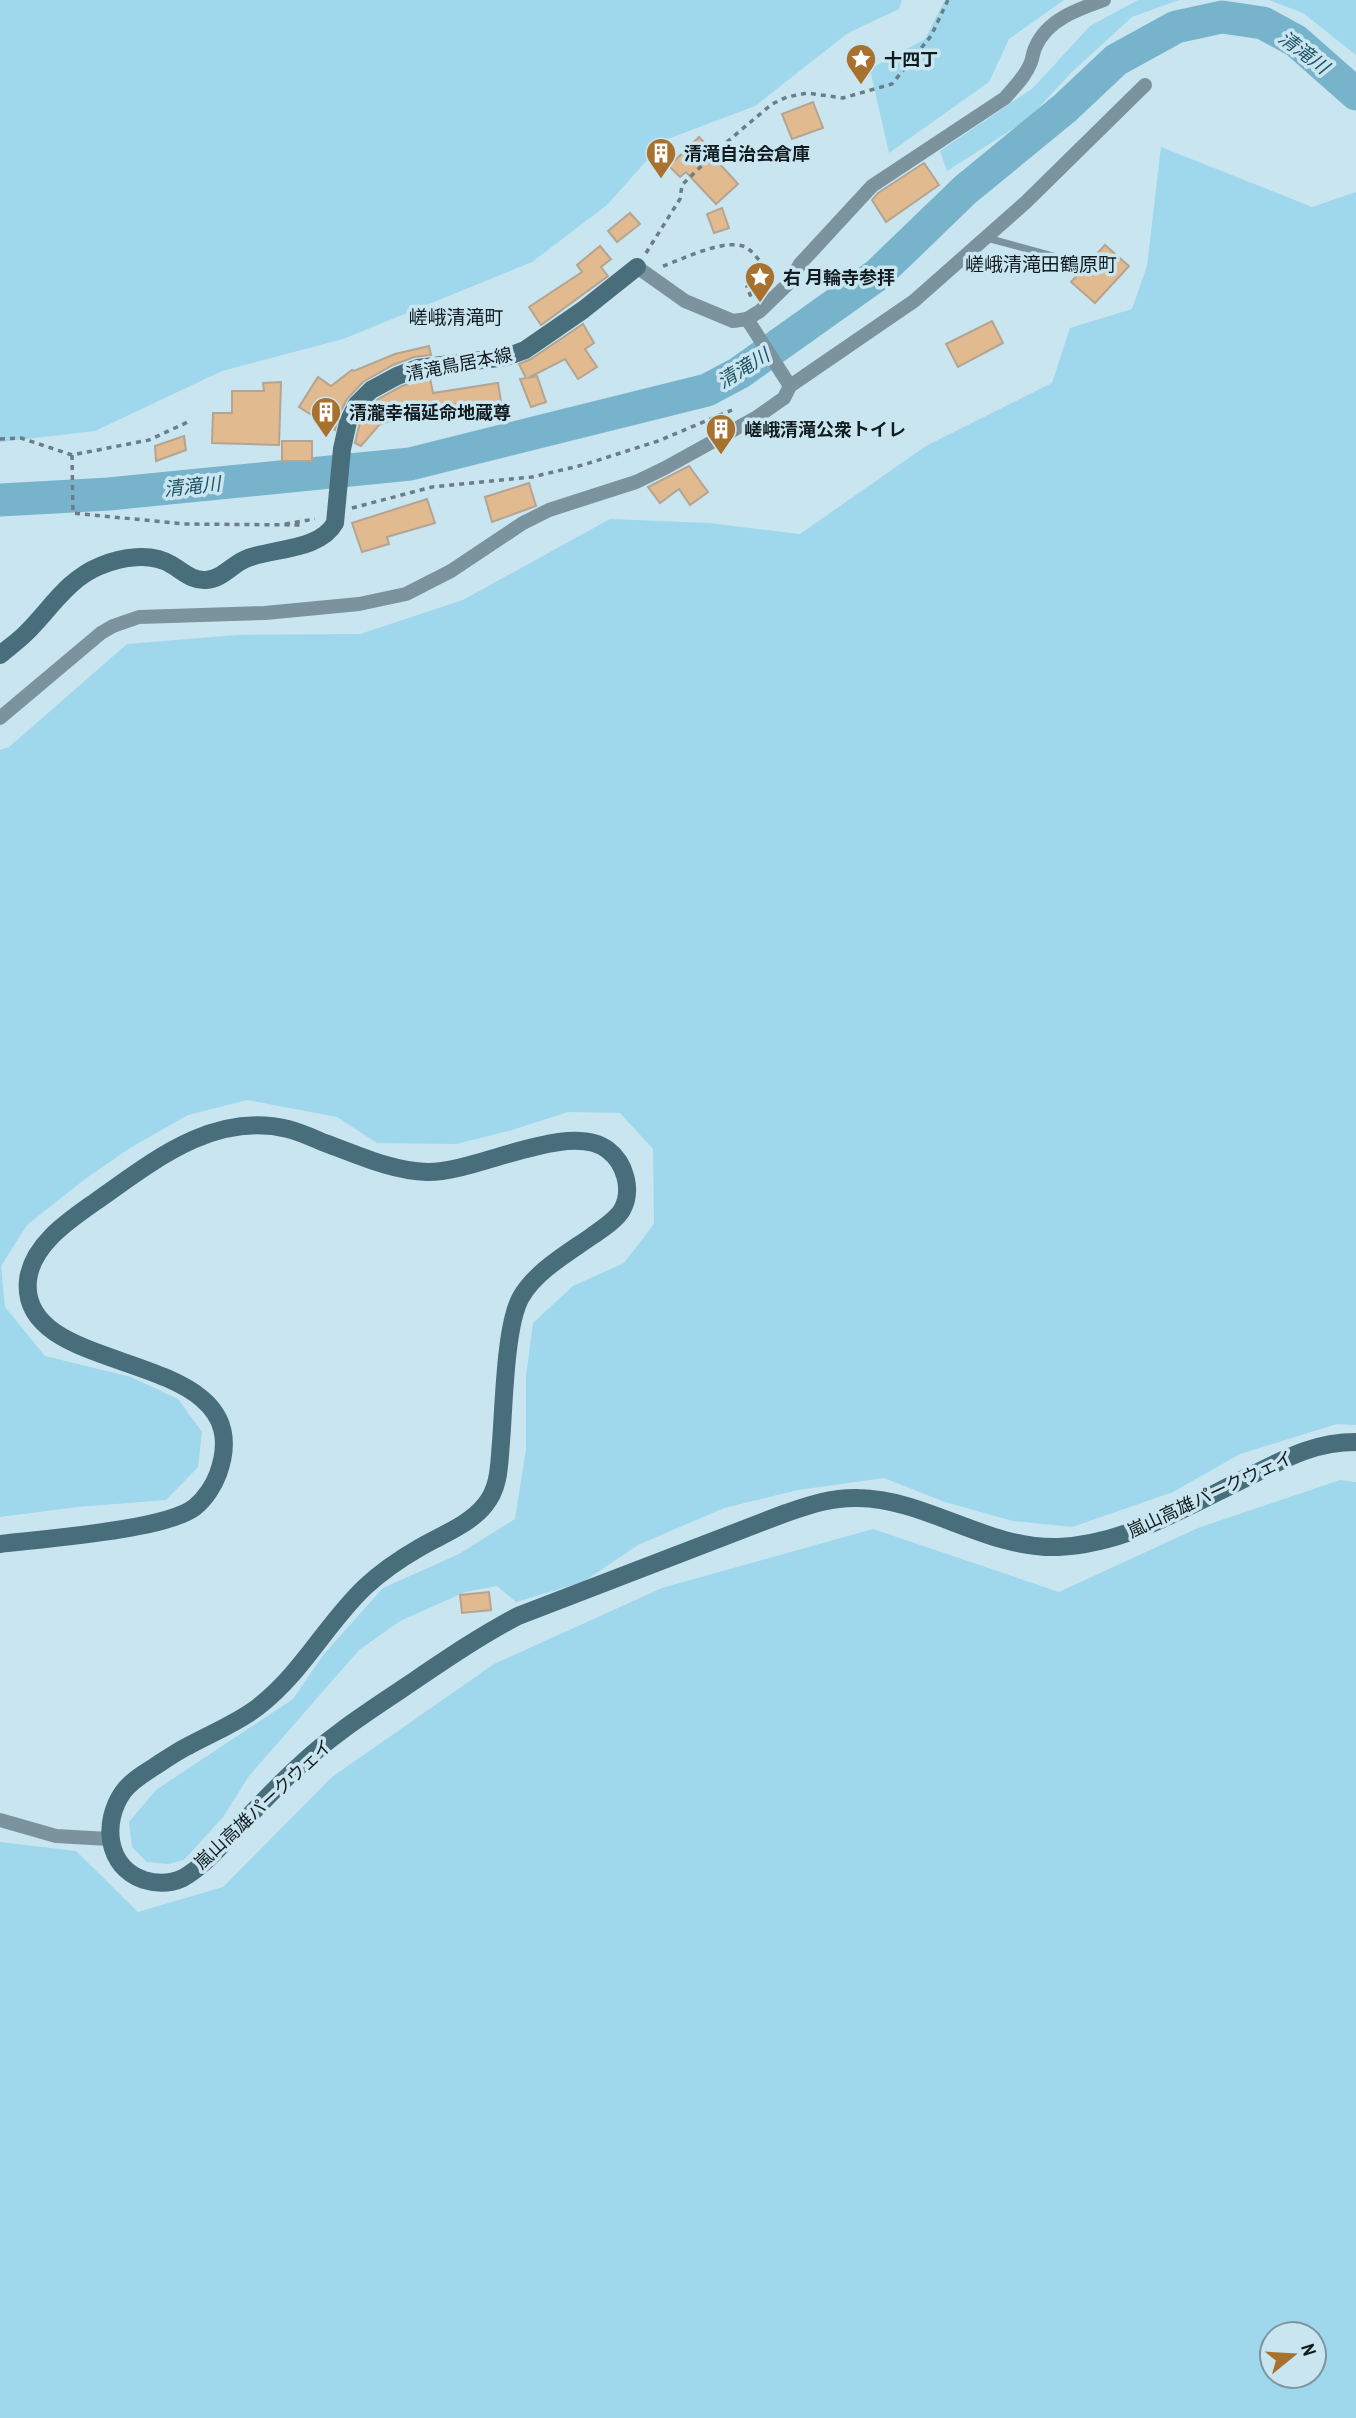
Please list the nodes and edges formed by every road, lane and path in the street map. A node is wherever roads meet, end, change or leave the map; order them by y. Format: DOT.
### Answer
graph roads {
  1 [pos="948,0"];
  2 [pos="1104,0"];
  3 [pos="1145,85"];
  4 [pos="986,238"];
  5 [pos="1075,262"];
  6 [pos="641,270"];
  7 [pos="747,287"];
  8 [pos="748,321"];
  9 [pos="788,384"];
  10 [pos="739,408"];
  11 [pos="190,421"];
  12 [pos="0,439"];
  13 [pos="72,454"];
  14 [pos="388,497"];
  15 [pos="296,526"];
  16 [pos="0,655"];
  17 [pos="0,718"];
  18 [pos="1356,1442"];
  19 [pos="0,1544"];
  20 [pos="0,1820"];
  21 [pos="109,1839"];
  1 -- 6 [label="path"];
  2 -- 8 [label="street"];
  3 -- 4 [label="street"];
  4 -- 5 [label="lane"];
  4 -- 9 [label="street"];
  6 -- 7 [label="path"];
  6 -- 8 [label="street"];
  6 -- 16 [label="street, 清滝鳥居本線"];
  8 -- 9 [label="street"];
  9 -- 17 [label="street"];
  10 -- 14 [label="path"];
  11 -- 13 [label="path"];
  12 -- 13 [label="path"];
  13 -- 15 [label="path"];
  18 -- 21 [label="street, 嵐山高雄パークウェイ"];
  19 -- 21 [label="street"];
  20 -- 21 [label="street"];
}
